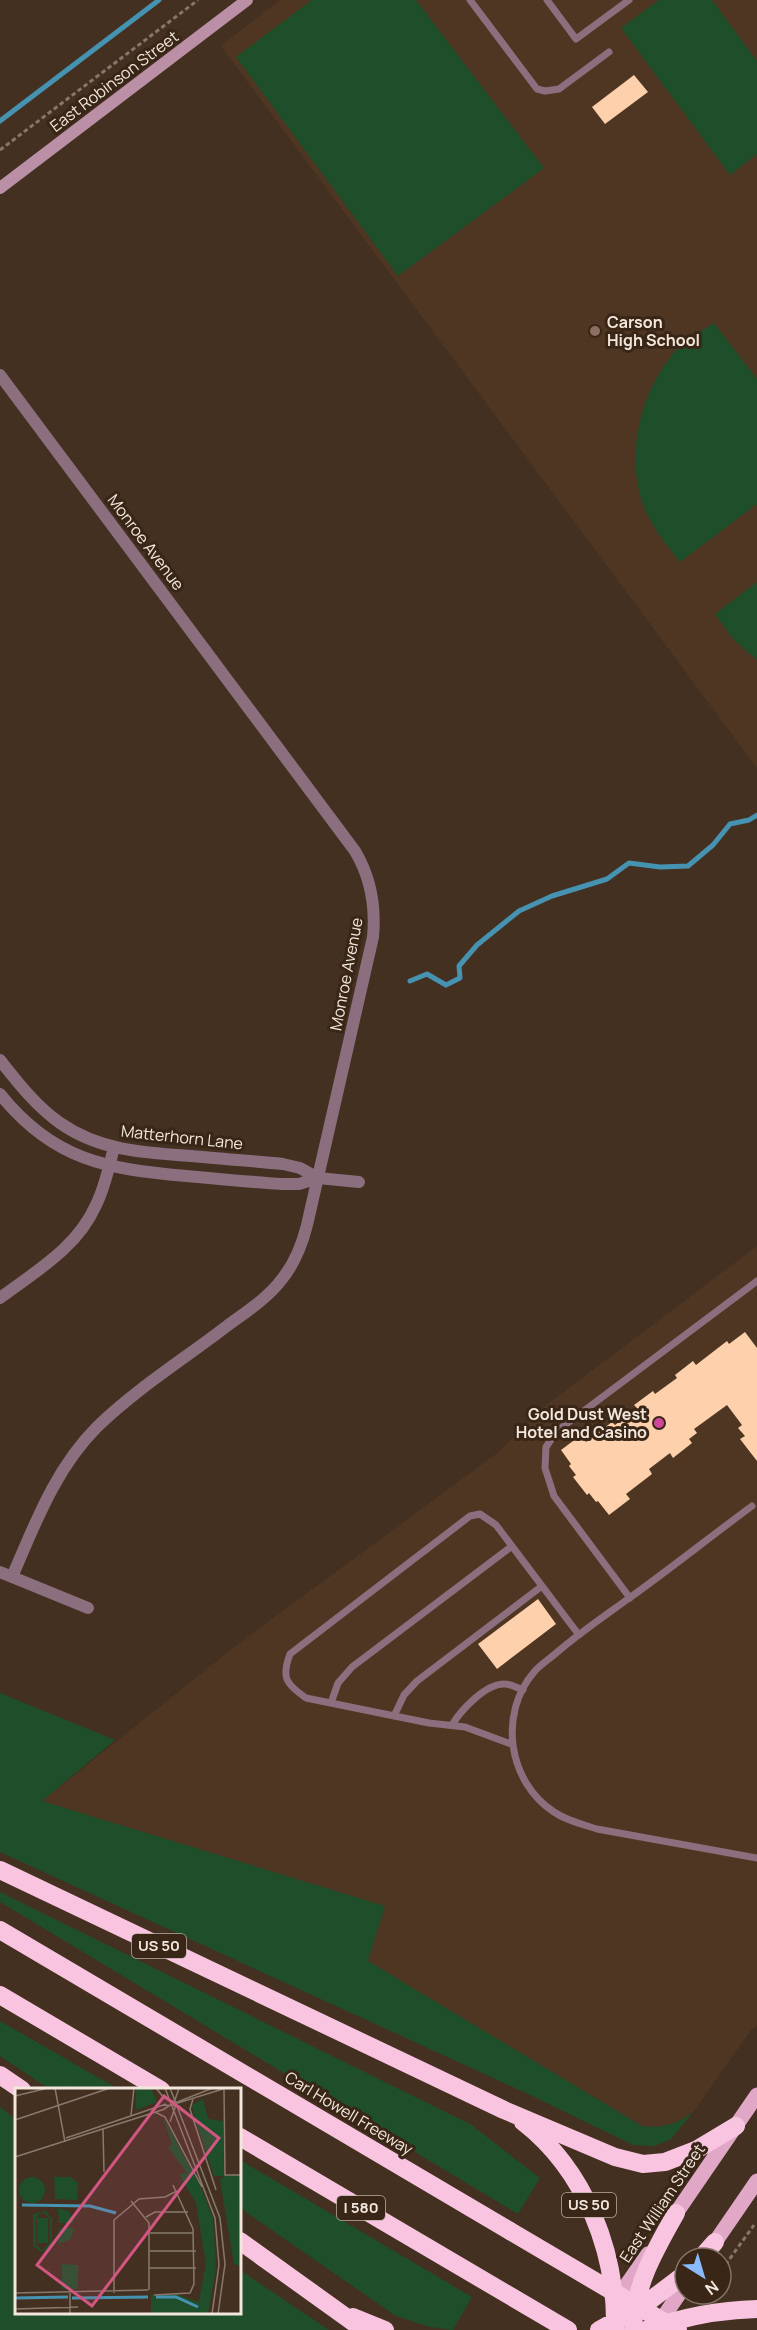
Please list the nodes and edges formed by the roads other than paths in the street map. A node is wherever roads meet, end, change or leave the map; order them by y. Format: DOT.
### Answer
graph roads {
  1 [pos="247,0"];
  2 [pos="470,0"];
  3 [pos="547,0"];
  4 [pos="629,0"];
  5 [pos="609,52"];
  6 [pos="0,188"];
  7 [pos="0,375"];
  8 [pos="0,1060"];
  9 [pos="0,1094"];
  10 [pos="114,1147"];
  11 [pos="109,1167"];
  12 [pos="318,1178"];
  13 [pos="359,1182"];
  14 [pos="757,1281"];
  15 [pos="0,1298"];
  16 [pos="752,1506"];
  17 [pos="512,1546"];
  18 [pos="0,1572"];
  19 [pos="12,1577"];
  20 [pos="542,1586"];
  21 [pos="630,1598"];
  22 [pos="87,1608"];
  23 [pos="579,1635"];
  24 [pos="523,1690"];
  25 [pos="331,1703"];
  26 [pos="394,1716"];
  27 [pos="452,1725"];
  28 [pos="512,1744"];
  29 [pos="757,1858"];
  30 [pos="0,1870"];
  31 [pos="0,1930"];
  32 [pos="0,1995"];
  33 [pos="0,2075"];
  34 [pos="19,2088"];
  35 [pos="158,2088"];
  36 [pos="757,2096"];
  37 [pos="504,2110"];
  38 [pos="736,2126"];
  39 [pos="242,2138"];
  40 [pos="757,2181"];
  41 [pos="676,2213"];
  42 [pos="242,2242"];
  43 [pos="715,2242"];
  44 [pos="712,2246"];
  45 [pos="673,2283"];
  46 [pos="673,2301"];
  47 [pos="614,2304"];
  48 [pos="757,2309"];
  49 [pos="340,2312"];
  50 [pos="634,2312"];
  51 [pos="606,2328"];
  52 [pos="652,2329"];
  53 [pos="364,2330"];
  54 [pos="385,2330"];
  55 [pos="568,2330"];
  56 [pos="633,2330"];
  57 [pos="678,2330"];
  1 -- 6 [label="street, East Robinson Street"];
  2 -- 5 [label="lane"];
  3 -- 4 [label="lane"];
  7 -- 12 [label="street, Monroe Avenue"];
  8 -- 10 [label="street, Matterhorn Lane"];
  9 -- 11 [label="street, Matterhorn Lane"];
  10 -- 11 [label="street"];
  10 -- 12 [label="street, Matterhorn Lane"];
  11 -- 12 [label="street, Matterhorn Lane"];
  11 -- 15 [label="street"];
  12 -- 13 [label="street, Matterhorn Lane"];
  12 -- 19 [label="street, Monroe Avenue"];
  14 -- 21 [label="lane"];
  16 -- 21 [label="lane"];
  17 -- 20 [label="lane"];
  17 -- 25 [label="lane"];
  17 -- 25 [label="lane"];
  18 -- 19 [label="street"];
  19 -- 22 [label="street"];
  20 -- 23 [label="lane"];
  20 -- 26 [label="lane"];
  21 -- 23 [label="lane"];
  23 -- 24 [label="lane"];
  24 -- 27 [label="lane"];
  24 -- 28 [label="lane"];
  25 -- 26 [label="lane"];
  26 -- 27 [label="lane"];
  27 -- 28 [label="lane"];
  28 -- 29 [label="lane"];
  30 -- 37 [label="highway, US 50"];
  31 -- 57 [label="highway, Carl Howell Freeway, bridge"];
  32 -- 35 [label="highway"];
  33 -- 34 [label="highway"];
  36 -- 38 [label="main road, East William Street"];
  37 -- 38 [label="highway"];
  37 -- 47 [label="highway, US 50"];
  38 -- 41 [label="main road, East William Street"];
  39 -- 55 [label="highway, I 580"];
  40 -- 43 [label="main road"];
  41 -- 47 [label="main road, East William Street"];
  41 -- 50 [label="highway"];
  42 -- 49 [label="highway"];
  43 -- 44 [label="highway"];
  45 -- 50 [label="highway"];
  46 -- 52 [label="main road"];
  47 -- 51 [label="highway, US 50"];
  48 -- 52 [label="highway"];
  49 -- 53 [label="highway"];
  49 -- 54 [label="highway"];
  50 -- 51 [label="highway"];
  50 -- 56 [label="highway"];
}
